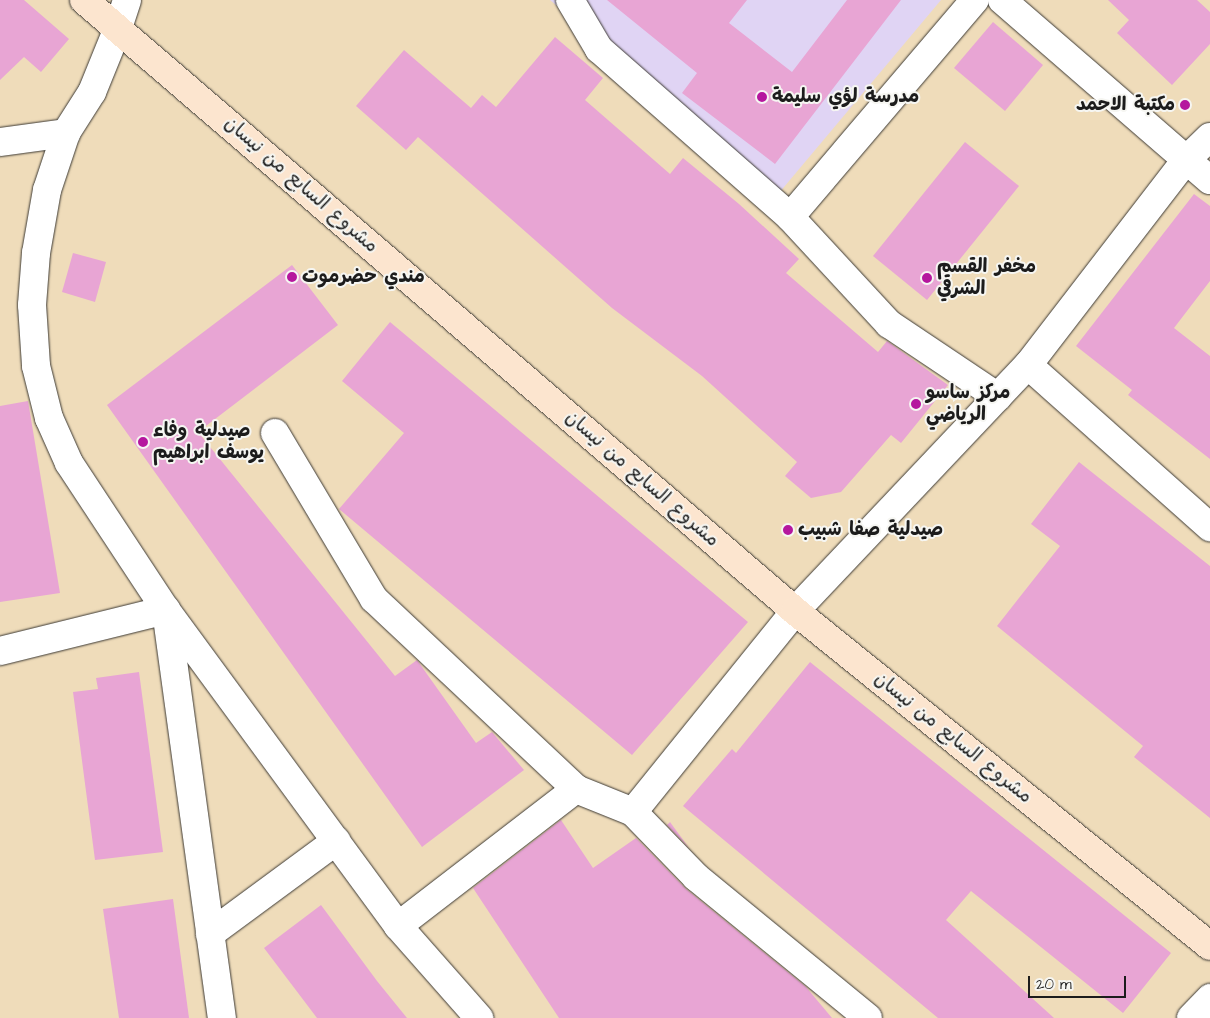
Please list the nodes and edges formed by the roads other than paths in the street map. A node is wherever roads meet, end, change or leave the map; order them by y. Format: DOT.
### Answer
graph roads {
  1 [pos="84,0"];
  2 [pos="127,0"];
  3 [pos="570,0"];
  4 [pos="975,0"];
  5 [pos="1002,0"];
  6 [pos="118,28"];
  7 [pos="66,133"];
  8 [pos="1210,136"];
  9 [pos="0,142"];
  10 [pos="1186,160"];
  11 [pos="1210,180"];
  12 [pos="790,217"];
  13 [pos="1028,365"];
  14 [pos="998,397"];
  15 [pos="275,433"];
  16 [pos="1210,527"];
  17 [pos="166,610"];
  18 [pos="796,611"];
  19 [pos="0,651"];
  20 [pos="576,789"];
  21 [pos="633,812"];
  22 [pos="336,841"];
  23 [pos="398,926"];
  24 [pos="210,934"];
  25 [pos="1210,946"];
  26 [pos="1210,998"];
  27 [pos="222,1018"];
  28 [pos="479,1018"];
  29 [pos="868,1018"];
  30 [pos="1191,1018"];
  1 -- 6 [label="main road, مشروع السابع من نيسان"];
  2 -- 6 [label="street"];
  3 -- 12 [label="street"];
  4 -- 12 [label="street"];
  5 -- 10 [label="street"];
  6 -- 7 [label="street"];
  6 -- 18 [label="main road, مشروع السابع من نيسان"];
  7 -- 9 [label="street"];
  7 -- 17 [label="street"];
  8 -- 10 [label="street"];
  10 -- 11 [label="street"];
  10 -- 13 [label="street"];
  12 -- 14 [label="street"];
  13 -- 14 [label="street"];
  13 -- 16 [label="street"];
  14 -- 18 [label="street"];
  15 -- 20 [label="street"];
  17 -- 19 [label="street"];
  17 -- 22 [label="street"];
  17 -- 24 [label="street"];
  18 -- 21 [label="street"];
  18 -- 25 [label="main road, مشروع السابع من نيسان"];
  20 -- 21 [label="street"];
  20 -- 23 [label="street"];
  21 -- 29 [label="street"];
  22 -- 23 [label="street"];
  22 -- 24 [label="street"];
  23 -- 28 [label="street"];
  24 -- 27 [label="street"];
  26 -- 30 [label="street"];
}
